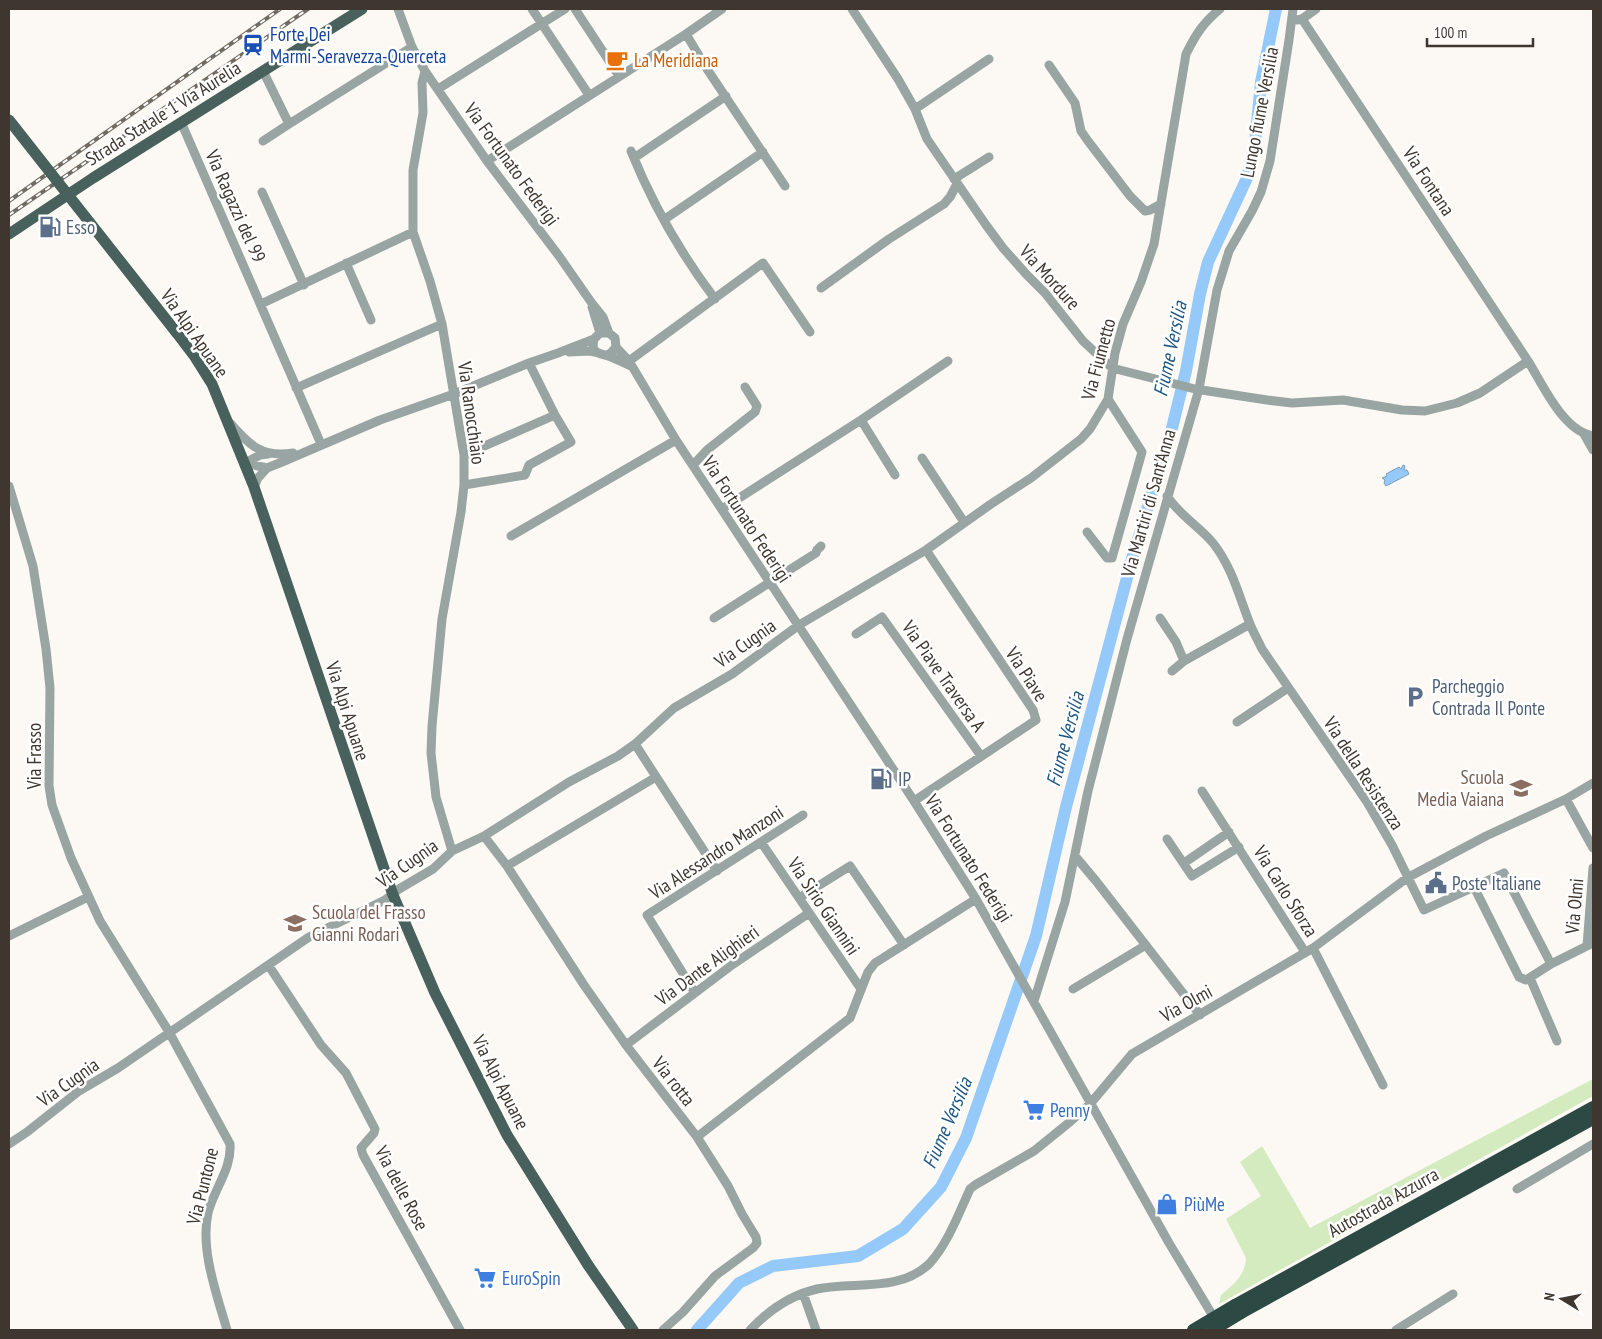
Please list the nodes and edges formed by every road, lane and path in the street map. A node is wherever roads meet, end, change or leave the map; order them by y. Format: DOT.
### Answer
graph roads {
  1 [pos="362,9"];
  2 [pos="398,9"];
  3 [pos="532,9"];
  4 [pos="564,9"];
  5 [pos="575,9"];
  6 [pos="722,9"];
  7 [pos="852,9"];
  8 [pos="1220,9"];
  9 [pos="1293,9"];
  10 [pos="1316,9"];
  11 [pos="1302,19"];
  12 [pos="1290,20"];
  13 [pos="541,23"];
  14 [pos="686,34"];
  15 [pos="412,46"];
  16 [pos="989,59"];
  17 [pos="1049,65"];
  18 [pos="263,71"];
  19 [pos="425,71"];
  20 [pos="620,76"];
  21 [pos="438,89"];
  22 [pos="589,95"];
  23 [pos="726,96"];
  24 [pos="915,110"];
  25 [pos="9,120"];
  26 [pos="181,122"];
  27 [pos="289,124"];
  28 [pos="263,141"];
  29 [pos="763,152"];
  30 [pos="989,157"];
  31 [pos="487,160"];
  32 [pos="956,181"];
  33 [pos="785,186"];
  34 [pos="262,192"];
  35 [pos="1160,204"];
  36 [pos="665,219"];
  37 [pos="413,232"];
  38 [pos="9,234"];
  39 [pos="346,263"];
  40 [pos="304,285"];
  41 [pos="821,288"];
  42 [pos="715,299"];
  43 [pos="261,304"];
  44 [pos="371,320"];
  45 [pos="442,324"];
  46 [pos="810,332"];
  47 [pos="601,335"];
  48 [pos="616,347"];
  49 [pos="558,354"];
  50 [pos="602,354"];
  51 [pos="948,361"];
  52 [pos="1528,361"];
  53 [pos="529,363"];
  54 [pos="631,364"];
  55 [pos="1112,368"];
  56 [pos="745,387"];
  57 [pos="296,388"];
  58 [pos="1197,389"];
  59 [pos="454,394"];
  60 [pos="1108,399"];
  61 [pos="555,415"];
  62 [pos="226,418"];
  63 [pos="861,420"];
  64 [pos="1589,435"];
  65 [pos="676,440"];
  66 [pos="321,444"];
  67 [pos="1593,450"];
  68 [pos="303,452"];
  69 [pos="268,454"];
  70 [pos="464,455"];
  71 [pos="922,458"];
  72 [pos="245,463"];
  73 [pos="693,465"];
  74 [pos="267,468"];
  75 [pos="895,476"];
  76 [pos="464,485"];
  77 [pos="9,486"];
  78 [pos="254,487"];
  79 [pos="1166,496"];
  80 [pos="722,510"];
  81 [pos="964,522"];
  82 [pos="1087,532"];
  83 [pos="511,536"];
  84 [pos="821,546"];
  85 [pos="926,550"];
  86 [pos="770,583"];
  87 [pos="714,618"];
  88 [pos="1160,618"];
  89 [pos="1250,624"];
  90 [pos="799,625"];
  91 [pos="856,634"];
  92 [pos="1184,661"];
  93 [pos="1172,671"];
  94 [pos="1288,688"];
  95 [pos="1238,722"];
  96 [pos="635,744"];
  97 [pos="981,756"];
  98 [pos="656,776"];
  99 [pos="1593,784"];
  100 [pos="1202,791"];
  101 [pos="1566,800"];
  102 [pos="914,801"];
  103 [pos="803,815"];
  104 [pos="1229,832"];
  105 [pos="484,836"];
  106 [pos="1167,839"];
  107 [pos="760,842"];
  108 [pos="1239,847"];
  109 [pos="1593,848"];
  110 [pos="452,851"];
  111 [pos="1075,856"];
  112 [pos="1184,862"];
  113 [pos="507,866"];
  114 [pos="1593,868"];
  115 [pos="717,871"];
  116 [pos="1408,878"];
  117 [pos="1474,887"];
  118 [pos="393,895"];
  119 [pos="88,897"];
  120 [pos="799,898"];
  121 [pos="976,899"];
  122 [pos="809,913"];
  123 [pos="9,936"];
  124 [pos="904,945"];
  125 [pos="1146,945"];
  126 [pos="1590,945"];
  127 [pos="1309,950"];
  128 [pos="1551,964"];
  129 [pos="269,966"];
  130 [pos="1530,978"];
  131 [pos="862,989"];
  132 [pos="1073,989"];
  133 [pos="695,992"];
  134 [pos="1034,1001"];
  135 [pos="1200,1015"];
  136 [pos="169,1032"];
  137 [pos="1557,1041"];
  138 [pos="626,1045"];
  139 [pos="1383,1085"];
  140 [pos="1090,1104"];
  141 [pos="1593,1107"];
  142 [pos="1593,1119"];
  143 [pos="697,1137"];
  144 [pos="9,1144"];
  145 [pos="1593,1144"];
  146 [pos="1517,1189"];
  147 [pos="803,1293"];
  148 [pos="1453,1294"];
  149 [pos="1238,1309"];
  150 [pos="631,1327"];
  151 [pos="227,1330"];
  152 [pos="460,1330"];
  153 [pos="663,1330"];
  154 [pos="750,1330"];
  155 [pos="816,1330"];
  156 [pos="1192,1330"];
  157 [pos="1213,1330"];
  158 [pos="1221,1330"];
  159 [pos="1396,1330"];
  1 -- 18 [label="main road, Strada Statale 1 Via Aurelia"];
  2 -- 15 [label="street, Via Fortunato Federigi"];
  3 -- 13 [label="street"];
  4 -- 13 [label="street"];
  5 -- 20 [label="street"];
  6 -- 14 [label="street"];
  7 -- 24 [label="street, Via Mordure"];
  8 -- 35 [label="street, Via Fiumetto"];
  9 -- 12 [label="street, Lungo fiume Versilia"];
  10 -- 11 [label="street"];
  11 -- 12 [label="street"];
  11 -- 52 [label="street, Via Fontana"];
  12 -- 58 [label="street, Lungo fiume Versilia"];
  13 -- 21 [label="street"];
  13 -- 22 [label="street"];
  14 -- 20 [label="street"];
  14 -- 23 [label="street"];
  15 -- 19 [label="street, Via Fortunato Federigi"];
  15 -- 27 [label="street"];
  16 -- 24 [label="street"];
  17 -- 35 [label="street"];
  18 -- 26 [label="main road, Strada Statale 1 Via Aurelia"];
  18 -- 27 [label="street"];
  19 -- 21 [label="street, Via Fortunato Federigi"];
  19 -- 37 [label="street, Via Ranocchiaio"];
  20 -- 22 [label="street"];
  21 -- 31 [label="street, Via Fortunato Federigi"];
  22 -- 31 [label="street"];
  23 -- 29 [label="street"];
  23 -- 36 [label="street"];
  24 -- 32 [label="street, Via Mordure"];
  25 -- 62 [label="main road, Via Alpi Apuane, bridge"];
  26 -- 38 [label="main road, Strada Statale 1 Via Aurelia"];
  26 -- 43 [label="street, Via Ragazzi del 99"];
  27 -- 28 [label="street"];
  29 -- 33 [label="street"];
  29 -- 36 [label="street"];
  30 -- 32 [label="street"];
  31 -- 47 [label="street, Via Fortunato Federigi"];
  32 -- 41 [label="street"];
  32 -- 55 [label="street, Via Mordure"];
  34 -- 40 [label="street, Via Ragazzi del 99"];
  35 -- 55 [label="street, Via Fiumetto"];
  36 -- 42 [label="street"];
  37 -- 39 [label="street"];
  37 -- 45 [label="street, Via Ranocchiaio"];
  39 -- 40 [label="street"];
  39 -- 44 [label="street"];
  40 -- 43 [label="street"];
  42 -- 46 [label="street"];
  42 -- 54 [label="street"];
  43 -- 57 [label="street, Via Ragazzi del 99"];
  45 -- 57 [label="street"];
  45 -- 59 [label="street, Via Ranocchiaio"];
  47 -- 48 [label="street"];
  47 -- 49 [label="street"];
  47 -- 50 [label="street"];
  48 -- 50 [label="street"];
  48 -- 54 [label="street, Via Fortunato Federigi"];
  49 -- 50 [label="street"];
  49 -- 53 [label="street"];
  50 -- 54 [label="street"];
  51 -- 63 [label="street"];
  52 -- 58 [label="street"];
  52 -- 64 [label="street"];
  53 -- 59 [label="street"];
  53 -- 61 [label="street"];
  54 -- 65 [label="street, Via Fortunato Federigi"];
  55 -- 58 [label="street, Via Mordure"];
  55 -- 60 [label="street, Via Fiumetto"];
  56 -- 73 [label="street"];
  57 -- 66 [label="street, Via Ragazzi del 99"];
  58 -- 79 [label="street, Via Martiri di Sant'Anna"];
  59 -- 66 [label="street"];
  59 -- 70 [label="street, Via Ranocchiaio"];
  60 -- 81 [label="street, Via Fiumetto"];
  60 -- 82 [label="street"];
  61 -- 70 [label="street"];
  61 -- 76 [label="street"];
  62 -- 69 [label="street"];
  62 -- 72 [label="main road, Via Alpi Apuane"];
  63 -- 75 [label="street"];
  63 -- 80 [label="street"];
  64 -- 67 [label="street"];
  65 -- 73 [label="street, Via Fortunato Federigi"];
  65 -- 83 [label="street"];
  66 -- 68 [label="street"];
  68 -- 69 [label="street"];
  68 -- 74 [label="street"];
  69 -- 72 [label="street"];
  70 -- 76 [label="street, Via Ranocchiaio"];
  71 -- 81 [label="street"];
  72 -- 74 [label="street"];
  72 -- 78 [label="main road, Via Alpi Apuane"];
  73 -- 80 [label="street, Via Fortunato Federigi"];
  74 -- 78 [label="street"];
  76 -- 110 [label="street, Via Ranocchiaio"];
  77 -- 119 [label="street, Via Frasso"];
  78 -- 118 [label="main road, Via Alpi Apuane"];
  79 -- 89 [label="street, Via della Resistenza"];
  79 -- 111 [label="street, Via Martiri di Sant'Anna"];
  80 -- 86 [label="street, Via Fortunato Federigi"];
  81 -- 85 [label="street, Via Fiumetto"];
  84 -- 86 [label="street"];
  85 -- 90 [label="street, Via Fiumetto"];
  85 -- 97 [label="street, Via Piave"];
  86 -- 87 [label="street"];
  86 -- 90 [label="street, Via Fortunato Federigi"];
  88 -- 92 [label="street"];
  89 -- 92 [label="street"];
  89 -- 94 [label="street, Via della Resistenza"];
  90 -- 96 [label="street, Via Cugnia"];
  90 -- 102 [label="street, Via Fortunato Federigi"];
  91 -- 97 [label="street, Via Piave Traversa A"];
  92 -- 93 [label="street"];
  94 -- 95 [label="street"];
  94 -- 116 [label="street, Via della Resistenza"];
  96 -- 98 [label="street"];
  96 -- 105 [label="street, Via Cugnia"];
  97 -- 102 [label="street, Via Piave"];
  98 -- 113 [label="street"];
  98 -- 115 [label="street"];
  99 -- 101 [label="street, Via Olmi"];
  100 -- 104 [label="street, Via Carlo Sforza"];
  101 -- 109 [label="street"];
  101 -- 116 [label="street, Via Olmi"];
  102 -- 121 [label="street, Via Fortunato Federigi"];
  103 -- 107 [label="street, Via Alessandro Manzoni"];
  104 -- 108 [label="street, Via Carlo Sforza"];
  104 -- 112 [label="street"];
  105 -- 110 [label="street, Via Cugnia"];
  105 -- 113 [label="street, Via rotta"];
  106 -- 112 [label="street, Via Carlo Sforza"];
  107 -- 115 [label="street, Via Alessandro Manzoni"];
  107 -- 120 [label="street, Via Sirio Giannini"];
  108 -- 112 [label="street, Via Carlo Sforza"];
  108 -- 127 [label="street, Via Carlo Sforza"];
  110 -- 118 [label="street, Via Cugnia"];
  111 -- 125 [label="street"];
  111 -- 134 [label="street, Via Martiri di Sant'Anna"];
  113 -- 138 [label="street, Via rotta"];
  114 -- 126 [label="street, Via Olmi"];
  115 -- 133 [label="street, Via Alessandro Manzoni"];
  116 -- 117 [label="street, Via Olmi"];
  116 -- 127 [label="street, Via Olmi"];
  117 -- 128 [label="street, Via Olmi"];
  117 -- 130 [label="street"];
  118 -- 129 [label="street, Via Cugnia"];
  118 -- 150 [label="main road, Via Alpi Apuane"];
  119 -- 123 [label="street"];
  119 -- 136 [label="street, Via Frasso"];
  120 -- 122 [label="street, Via Sirio Giannini"];
  120 -- 124 [label="street"];
  121 -- 124 [label="street"];
  121 -- 134 [label="street, Via Fortunato Federigi"];
  122 -- 131 [label="street, Via Sirio Giannini"];
  122 -- 133 [label="street, Via Dante Alighieri"];
  124 -- 131 [label="street"];
  125 -- 132 [label="street"];
  125 -- 135 [label="street"];
  126 -- 128 [label="street, Via Olmi"];
  127 -- 135 [label="street, Via Olmi"];
  127 -- 139 [label="street"];
  128 -- 130 [label="street, Via Olmi"];
  129 -- 136 [label="street, Via Cugnia"];
  129 -- 152 [label="street, Via delle Rose"];
  130 -- 137 [label="street"];
  131 -- 143 [label="street"];
  133 -- 138 [label="street, Via Dante Alighieri"];
  134 -- 140 [label="street, Via Fortunato Federigi"];
  135 -- 140 [label="street, Via Olmi"];
  136 -- 144 [label="street, Via Cugnia"];
  136 -- 151 [label="street, Via Puntone"];
  138 -- 143 [label="street, Via rotta"];
  140 -- 147 [label="street, Via Olmi"];
  140 -- 158 [label="street, Via Fortunato Federigi"];
  141 -- 149 [label="highway, Autostrada Azzurra"];
  142 -- 149 [label="highway, Autostrada Azzurra"];
  143 -- 153 [label="street, Via rotta"];
  145 -- 146 [label="street"];
  147 -- 154 [label="street, Via Olmi"];
  147 -- 155 [label="street"];
  148 -- 159 [label="street"];
  149 -- 156 [label="highway, Autostrada Azzurra, bridge"];
  149 -- 157 [label="highway, Autostrada Azzurra, bridge"];
}
